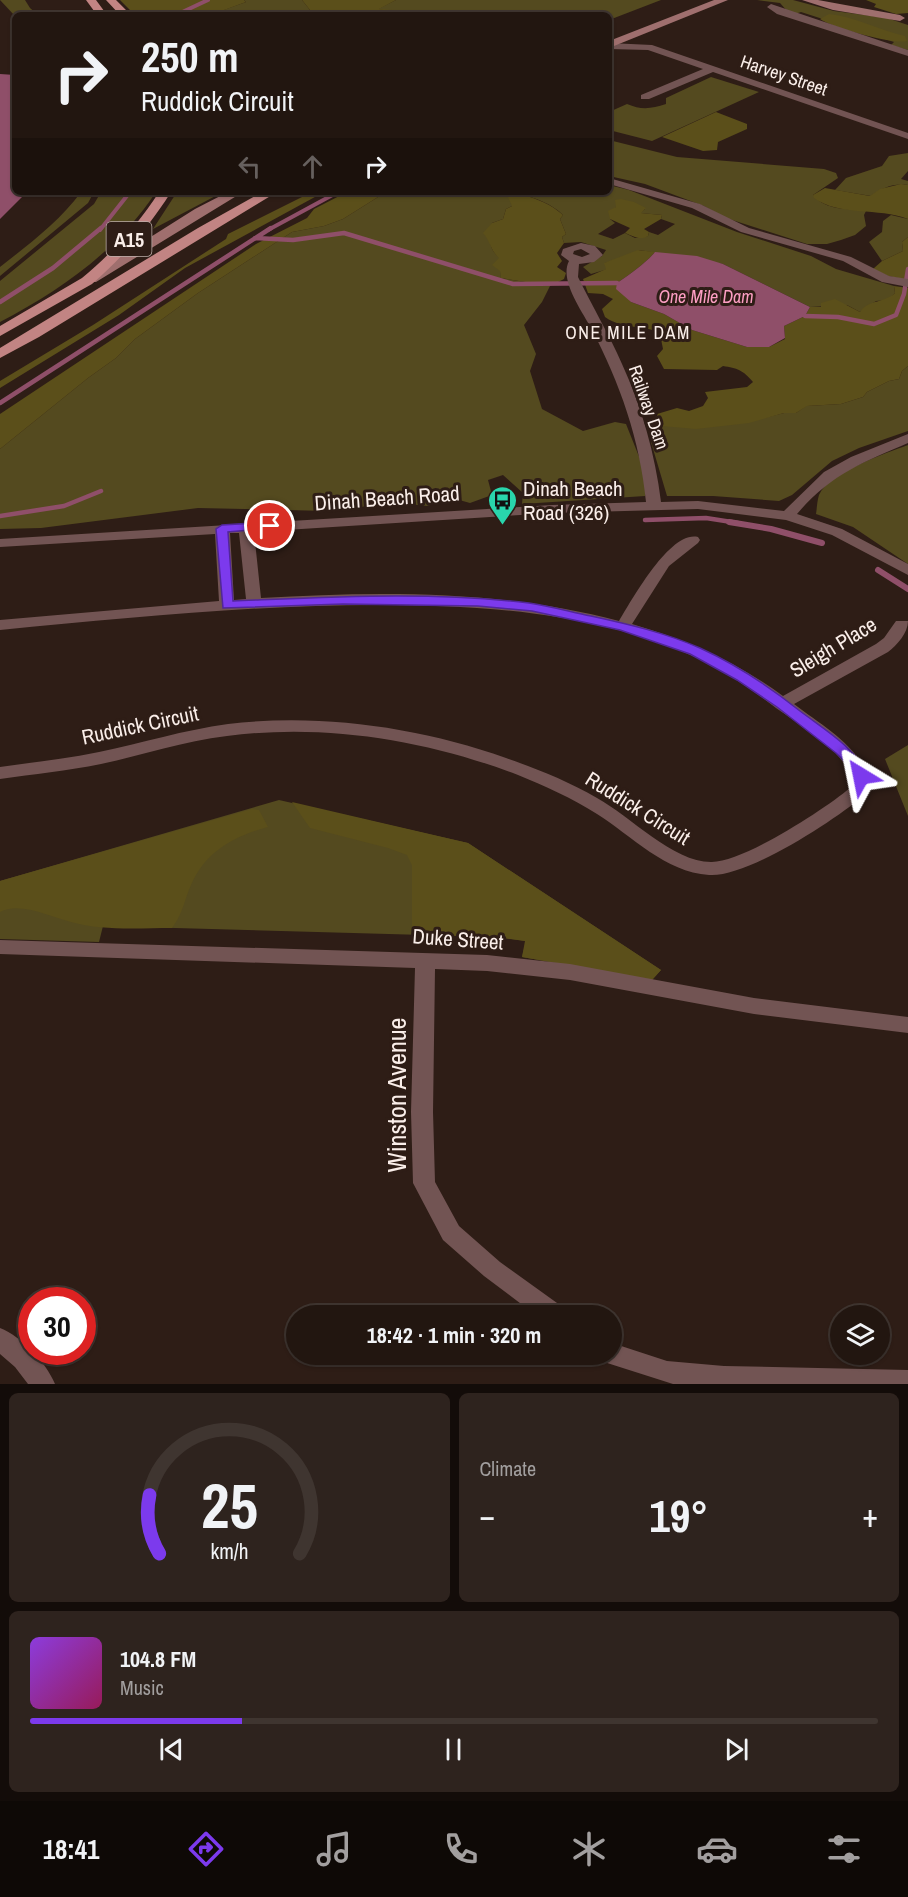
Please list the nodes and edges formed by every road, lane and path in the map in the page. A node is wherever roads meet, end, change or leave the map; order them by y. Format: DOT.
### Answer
graph roads {
  1 [pos="111,0"];
  2 [pos="723,0"];
  3 [pos="807,0"];
  4 [pos="836,0"];
  5 [pos="771,7"];
  6 [pos="123,12"];
  7 [pos="904,20"];
  8 [pos="650,28"];
  9 [pos="612,44"];
  10 [pos="612,45"];
  11 [pos="649,47"];
  12 [pos="908,53"];
  13 [pos="714,68"];
  14 [pos="645,97"];
  15 [pos="908,136"];
  16 [pos="612,182"];
  17 [pos="163,195"];
  18 [pos="231,195"];
  19 [pos="265,195"];
  20 [pos="575,260"];
  21 [pos="87,281"];
  22 [pos="908,283"];
  23 [pos="0,332"];
  24 [pos="0,354"];
  25 [pos="908,438"];
  26 [pos="654,505"];
  27 [pos="788,516"];
  28 [pos="246,527"];
  29 [pos="222,529"];
  30 [pos="693,540"];
  31 [pos="0,543"];
  32 [pos="908,570"];
  33 [pos="254,603"];
  34 [pos="227,605"];
  35 [pos="902,624"];
  36 [pos="0,625"];
  37 [pos="623,627"];
  38 [pos="782,704"];
  39 [pos="0,773"];
  40 [pos="0,947"];
  41 [pos="425,960"];
  42 [pos="908,1025"];
  43 [pos="541,1305"];
  44 [pos="0,1339"];
  45 [pos="622,1357"];
  46 [pos="908,1382"];
  47 [pos="43,1384"];
  1 -- 6 [label="main road"];
  2 -- 8 [label="street"];
  3 -- 7 [label="street"];
  4 -- 7 [label="street"];
  5 -- 12 [label="street"];
  8 -- 9 [label="street"];
  8 -- 11 [label="street"];
  10 -- 11 [label="street, Harvey Street"];
  11 -- 13 [label="street, Harvey Street"];
  13 -- 14 [label="street"];
  13 -- 15 [label="street, Harvey Street"];
  16 -- 22 [label="street"];
  17 -- 21 [label="main road, A15"];
  18 -- 21 [label="street"];
  19 -- 24 [label="main road"];
  20 -- 26 [label="street, Railway Dam"];
  21 -- 23 [label="main road, A15"];
  25 -- 27 [label="street"];
  26 -- 27 [label="street, Dinah Beach Road"];
  26 -- 28 [label="street, Dinah Beach Road"];
  27 -- 32 [label="street, Dinah Beach Road"];
  28 -- 29 [label="street, Dinah Beach Road"];
  28 -- 33 [label="street"];
  29 -- 31 [label="street, Dinah Beach Road"];
  29 -- 34 [label="street"];
  30 -- 37 [label="street"];
  33 -- 34 [label="street, Ruddick Circuit"];
  33 -- 37 [label="street, Ruddick Circuit"];
  34 -- 36 [label="street, Ruddick Circuit"];
  35 -- 38 [label="street, Sleigh Place"];
  37 -- 38 [label="street, Ruddick Circuit"];
  38 -- 39 [label="street, Ruddick Circuit"];
  40 -- 41 [label="street, Duke Street"];
  41 -- 42 [label="street, Duke Street"];
  41 -- 43 [label="street, Winston Avenue"];
  44 -- 47 [label="street"];
  45 -- 46 [label="street"];
}
